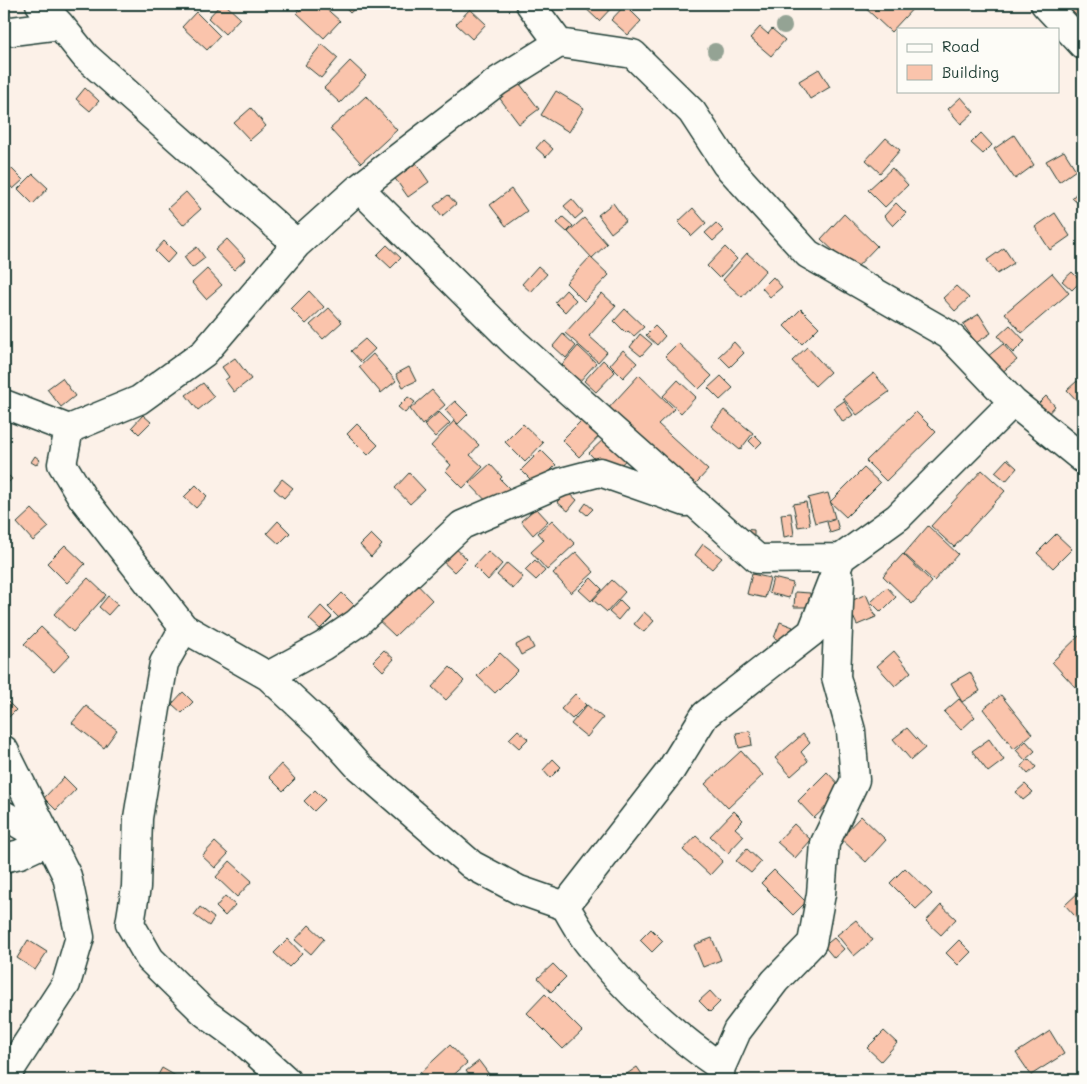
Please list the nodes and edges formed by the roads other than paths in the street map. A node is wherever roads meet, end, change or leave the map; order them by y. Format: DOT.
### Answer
graph roads {
  1 [pos="40,4"];
  2 [pos="530,4"];
  3 [pos="1045,4"];
  4 [pos="60,25"];
  5 [pos="4,32"];
  6 [pos="559,43"];
  7 [pos="1083,45"];
  8 [pos="359,188"];
  9 [pos="298,244"];
  10 [pos="1013,402"];
  11 [pos="4,404"];
  12 [pos="69,428"];
  13 [pos="1083,459"];
  14 [pos="697,506"];
  15 [pos="841,558"];
  16 [pos="184,628"];
  17 [pos="268,676"];
  18 [pos="4,750"];
  19 [pos="4,815"];
  20 [pos="48,841"];
  21 [pos="4,858"];
  22 [pos="565,906"];
  23 [pos="720,1074"];
  24 [pos="4,1079"];
  25 [pos="286,1080"];
  1 -- 4 [label="street"];
  2 -- 6 [label="street"];
  3 -- 7 [label="street"];
  4 -- 5 [label="street"];
  4 -- 9 [label="street"];
  6 -- 8 [label="street"];
  6 -- 10 [label="street"];
  8 -- 9 [label="street"];
  8 -- 14 [label="street"];
  9 -- 12 [label="street"];
  10 -- 13 [label="street"];
  10 -- 15 [label="street"];
  11 -- 12 [label="street"];
  12 -- 16 [label="street"];
  14 -- 15 [label="street"];
  14 -- 17 [label="street"];
  15 -- 22 [label="street"];
  15 -- 23 [label="street"];
  16 -- 17 [label="street"];
  16 -- 25 [label="street"];
  17 -- 22 [label="street"];
  18 -- 20 [label="street"];
  19 -- 20 [label="street"];
  20 -- 21 [label="street"];
  20 -- 24 [label="street"];
  22 -- 23 [label="street"];
}
